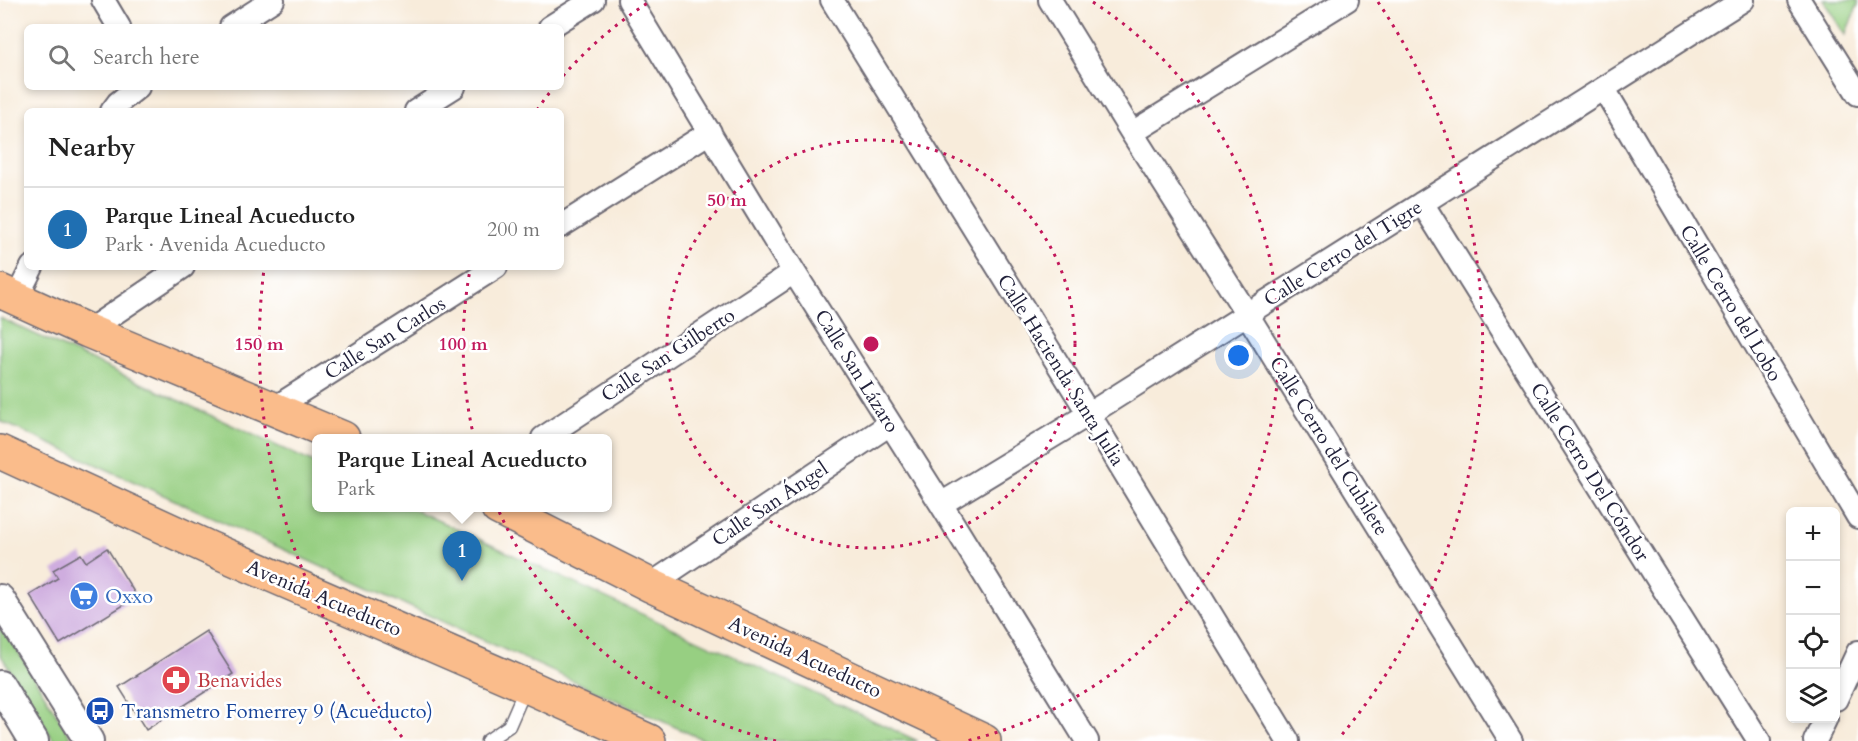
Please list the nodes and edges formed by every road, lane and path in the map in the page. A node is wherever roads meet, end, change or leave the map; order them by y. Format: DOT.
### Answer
graph roads {
  1 [pos="103,0"];
  2 [pos="273,0"];
  3 [pos="593,0"];
  4 [pos="629,0"];
  5 [pos="832,0"];
  6 [pos="1050,0"];
  7 [pos="1347,0"];
  8 [pos="1743,0"];
  9 [pos="1799,0"];
  10 [pos="117,24"];
  11 [pos="236,24"];
  12 [pos="555,24"];
  13 [pos="1604,89"];
  14 [pos="134,90"];
  15 [pos="449,90"];
  16 [pos="1858,94"];
  17 [pos="115,108"];
  18 [pos="421,108"];
  19 [pos="710,132"];
  20 [pos="1132,133"];
  21 [pos="1422,203"];
  22 [pos="564,224"];
  23 [pos="29,270"];
  24 [pos="179,270"];
  25 [pos="491,270"];
  26 [pos="794,272"];
  27 [pos="8,295"];
  28 [pos="1247,314"];
  29 [pos="88,331"];
  30 [pos="273,409"];
  31 [pos="1089,414"];
  32 [pos="890,424"];
  33 [pos="333,434"];
  34 [pos="549,434"];
  35 [pos="0,452"];
  36 [pos="941,504"];
  37 [pos="508,512"];
  38 [pos="1858,517"];
  39 [pos="650,585"];
  40 [pos="0,599"];
  41 [pos="1858,652"];
  42 [pos="0,685"];
  43 [pos="527,686"];
  44 [pos="1840,690"];
  45 [pos="1824,723"];
  46 [pos="34,741"];
  47 [pos="89,741"];
  48 [pos="488,741"];
  49 [pos="649,741"];
  50 [pos="984,741"];
  51 [pos="1087,741"];
  52 [pos="1288,741"];
  53 [pos="1511,741"];
  54 [pos="1759,741"];
  55 [pos="1815,741"];
  1 -- 10 [label="street"];
  2 -- 11 [label="street"];
  3 -- 12 [label="street"];
  4 -- 19 [label="street, Calle San Lázaro"];
  5 -- 31 [label="street, Calle Hacienda Santa Julia"];
  6 -- 20 [label="street, Calle Cerro del Cubilete"];
  7 -- 20 [label="street"];
  8 -- 13 [label="street, Calle Cerro del Tigre"];
  9 -- 16 [label="street"];
  13 -- 21 [label="street, Calle Cerro del Tigre"];
  13 -- 38 [label="street, Calle Cerro del Lobo"];
  14 -- 17 [label="street"];
  15 -- 18 [label="street"];
  19 -- 22 [label="street"];
  19 -- 26 [label="street, Calle San Lázaro"];
  20 -- 28 [label="street, Calle Cerro del Cubilete"];
  21 -- 28 [label="street, Calle Cerro del Tigre"];
  21 -- 54 [label="street, Calle Cerro Del Cóndor"];
  23 -- 27 [label="street"];
  24 -- 29 [label="street"];
  25 -- 30 [label="street, Calle San Carlos"];
  26 -- 32 [label="street, Calle San Lázaro"];
  26 -- 34 [label="street, Calle San Gilberto"];
  27 -- 29 [label="main road"];
  28 -- 31 [label="street, Calle Cerro del Tigre"];
  28 -- 53 [label="street, Calle Cerro del Cubilete"];
  29 -- 30 [label="main road"];
  30 -- 33 [label="main road"];
  31 -- 36 [label="street, Calle Cerro del Tigre"];
  31 -- 52 [label="street, Calle Hacienda Santa Julia"];
  32 -- 36 [label="street, Calle San Lázaro"];
  32 -- 39 [label="street, Calle San Ángel"];
  35 -- 43 [label="main road, Avenida Acueducto"];
  36 -- 51 [label="street, Calle San Lázaro"];
  37 -- 39 [label="main road, Avenida Acueducto"];
  39 -- 50 [label="main road, Avenida Acueducto"];
  40 -- 47 [label="street"];
  41 -- 44 [label="street"];
  42 -- 46 [label="street"];
  43 -- 48 [label="lane"];
  43 -- 49 [label="main road, Avenida Acueducto"];
  45 -- 55 [label="street"];
}
